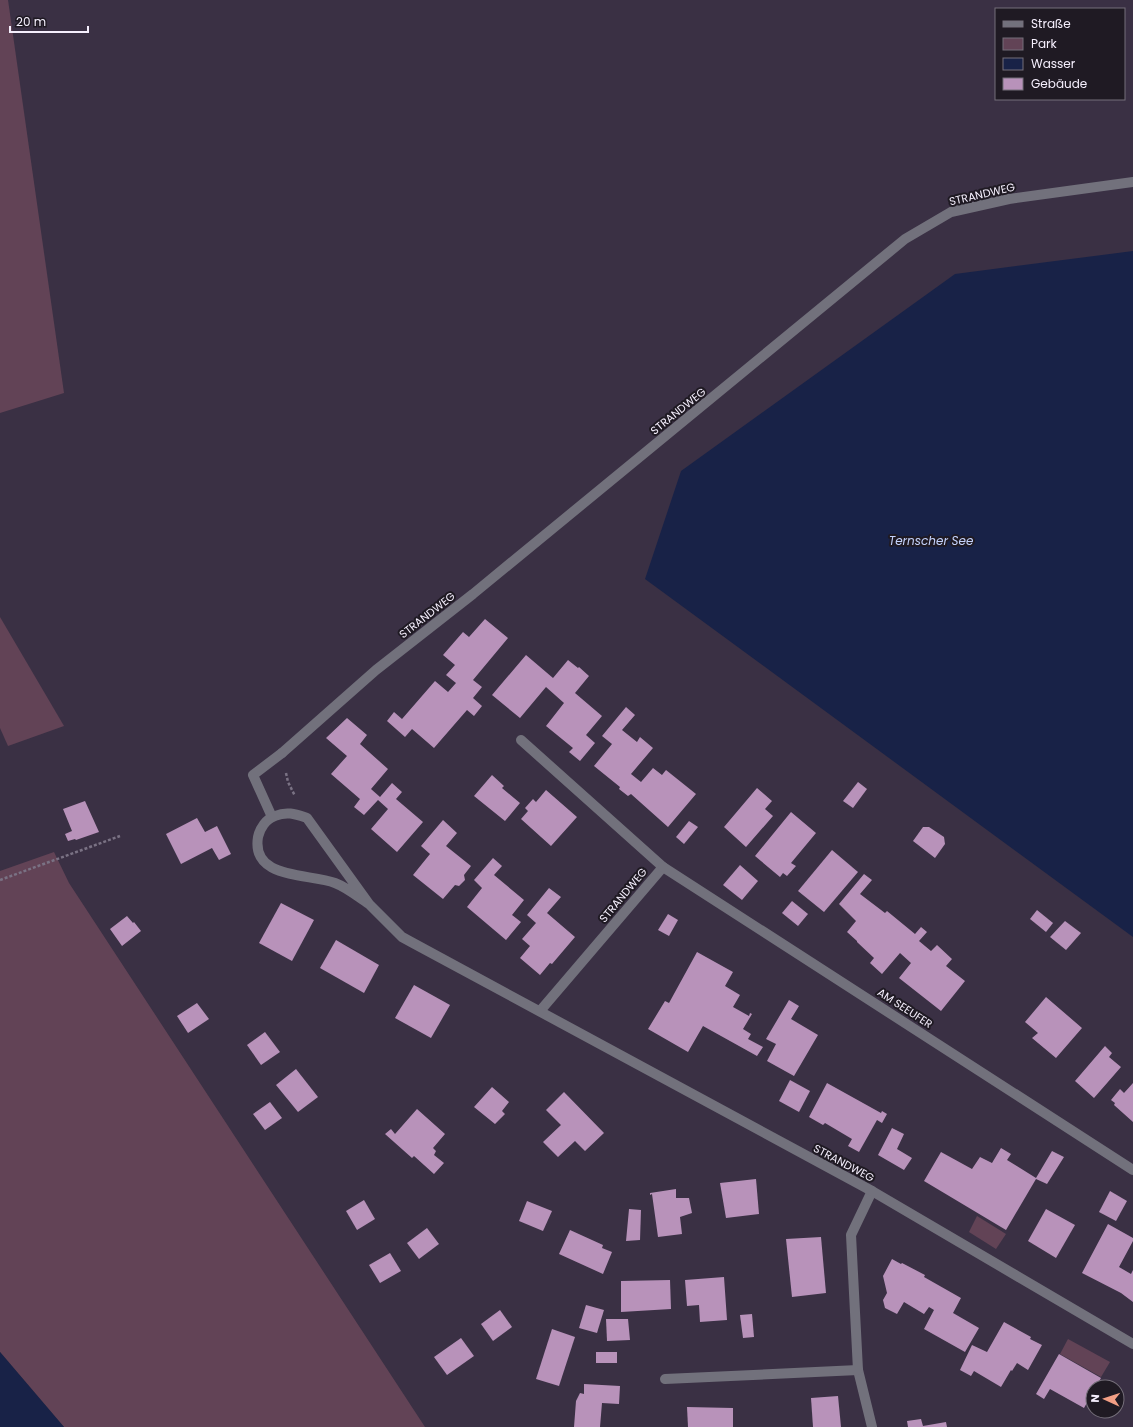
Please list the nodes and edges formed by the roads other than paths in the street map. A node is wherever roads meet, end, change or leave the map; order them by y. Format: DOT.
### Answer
graph roads {
  1 [pos="1133,182"];
  2 [pos="521,740"];
  3 [pos="272,817"];
  4 [pos="663,866"];
  5 [pos="369,904"];
  6 [pos="540,1011"];
  7 [pos="1133,1170"];
  8 [pos="872,1191"];
  9 [pos="1133,1344"];
  10 [pos="858,1370"];
  11 [pos="665,1379"];
  12 [pos="872,1427"];
  1 -- 3 [label="street, STRANDWEG"];
  2 -- 4 [label="street, STRANDWEG"];
  3 -- 5 [label="street, STRANDWEG"];
  3 -- 5 [label="street, STRANDWEG"];
  4 -- 6 [label="street, STRANDWEG"];
  4 -- 7 [label="street, AM SEEUFER"];
  5 -- 6 [label="street, STRANDWEG"];
  6 -- 8 [label="street, STRANDWEG"];
  8 -- 9 [label="street, STRANDWEG"];
  8 -- 10 [label="street"];
  10 -- 11 [label="street"];
  10 -- 12 [label="street"];
}
